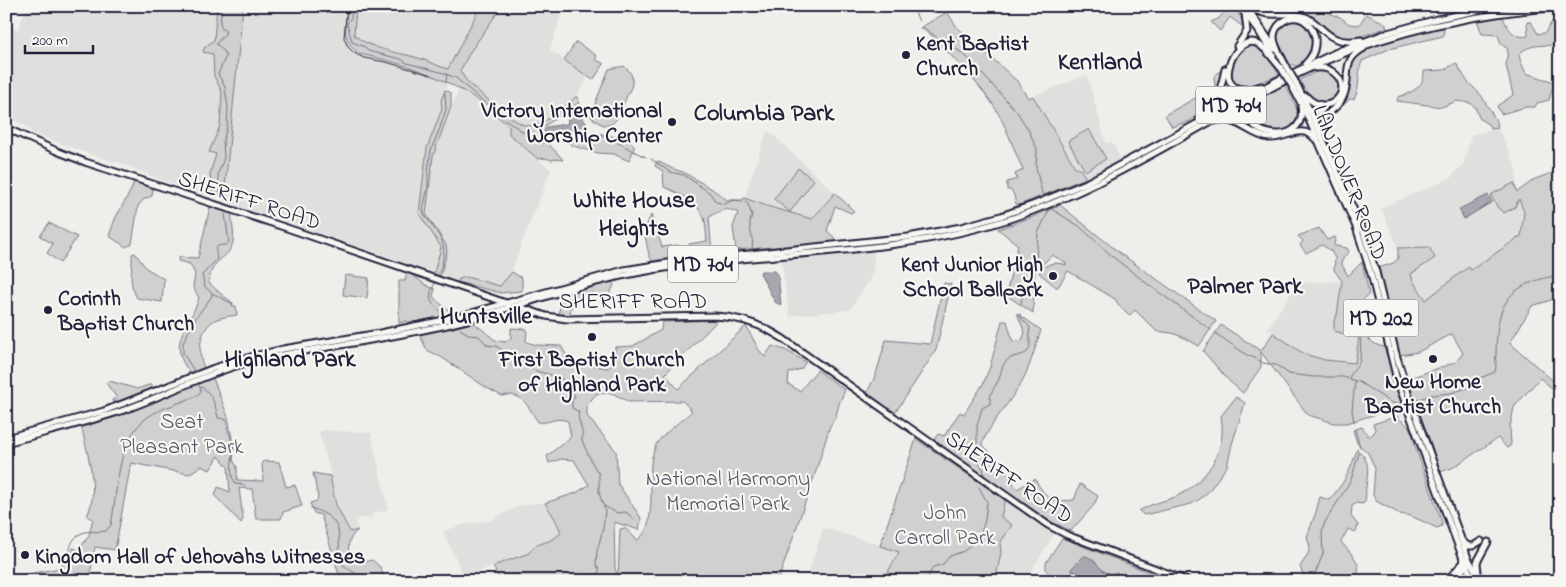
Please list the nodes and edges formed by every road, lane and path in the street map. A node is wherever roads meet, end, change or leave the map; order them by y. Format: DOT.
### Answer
graph roads {
  1 [pos="1240,6"];
  2 [pos="1246,6"];
  3 [pos="1250,6"];
  4 [pos="1512,6"];
  5 [pos="1560,6"];
  6 [pos="1523,8"];
  7 [pos="1245,13"];
  8 [pos="1377,39"];
  9 [pos="1283,67"];
  10 [pos="1299,71"];
  11 [pos="1280,79"];
  12 [pos="1294,85"];
  13 [pos="1268,89"];
  14 [pos="1300,100"];
  15 [pos="6,128"];
  16 [pos="1182,132"];
  17 [pos="1192,132"];
  18 [pos="1322,136"];
  19 [pos="1324,153"];
  20 [pos="487,296"];
  21 [pos="532,302"];
  22 [pos="509,304"];
  23 [pos="516,306"];
  24 [pos="487,310"];
  25 [pos="532,311"];
  26 [pos="223,368"];
  27 [pos="6,438"];
  28 [pos="6,443"];
  29 [pos="1461,541"];
  30 [pos="1481,541"];
  31 [pos="1488,542"];
  32 [pos="1467,562"];
  33 [pos="1473,579"];
  34 [pos="1188,581"];
  35 [pos="1446,581"];
  36 [pos="1452,581"];
  37 [pos="1481,581"];
  1 -- 7 [label="main road, LANDOVER ROAD / MD 202"];
  2 -- 9 [label="main road, LANDOVER ROAD / MD 202"];
  3 -- 8 [label="main road"];
  4 -- 8 [label="main road, MD 704"];
  5 -- 6 [label="main road, MD 704"];
  6 -- 8 [label="main road, MD 704"];
  7 -- 9 [label="main road, LANDOVER ROAD / MD 202"];
  7 -- 16 [label="main road"];
  8 -- 10 [label="main road, MD 704"];
  8 -- 18 [label="main road"];
  9 -- 10 [label="main road"];
  9 -- 11 [label="main road"];
  9 -- 12 [label="main road, LANDOVER ROAD / MD 202, bridge"];
  10 -- 11 [label="main road, MD 704"];
  10 -- 12 [label="main road"];
  10 -- 13 [label="main road, MD 704"];
  11 -- 16 [label="main road, MD 704"];
  12 -- 14 [label="main road, LANDOVER ROAD / MD 202"];
  12 -- 18 [label="main road, LANDOVER ROAD / MD 202"];
  13 -- 14 [label="main road"];
  13 -- 17 [label="main road, MD 704"];
  14 -- 19 [label="main road, LANDOVER ROAD / MD 202"];
  15 -- 20 [label="main road, SHERIFF ROAD"];
  16 -- 22 [label="main road, MD 704"];
  17 -- 19 [label="main road"];
  17 -- 21 [label="main road, MD 704"];
  18 -- 29 [label="main road, LANDOVER ROAD / MD 202"];
  19 -- 32 [label="main road, LANDOVER ROAD / MD 202"];
  20 -- 22 [label="main road, SHERIFF ROAD"];
  20 -- 24 [label="main road"];
  21 -- 23 [label="main road, MD 704"];
  21 -- 25 [label="main road"];
  22 -- 23 [label="main road, SHERIFF ROAD"];
  22 -- 24 [label="main road, MD 704"];
  23 -- 25 [label="main road, SHERIFF ROAD"];
  23 -- 26 [label="main road, MD 704"];
  24 -- 26 [label="main road, MD 704"];
  25 -- 34 [label="main road, SHERIFF ROAD"];
  26 -- 27 [label="main road, MD 704"];
  26 -- 28 [label="main road, MD 704"];
  29 -- 30 [label="main road"];
  29 -- 32 [label="main road, LANDOVER ROAD / MD 202"];
  31 -- 37 [label="main road"];
  32 -- 33 [label="main road, LANDOVER ROAD / MD 202"];
  32 -- 35 [label="main road"];
  32 -- 36 [label="main road"];
  32 -- 37 [label="main road, LANDOVER ROAD / MD 202"];
  33 -- 36 [label="main road"];
}
